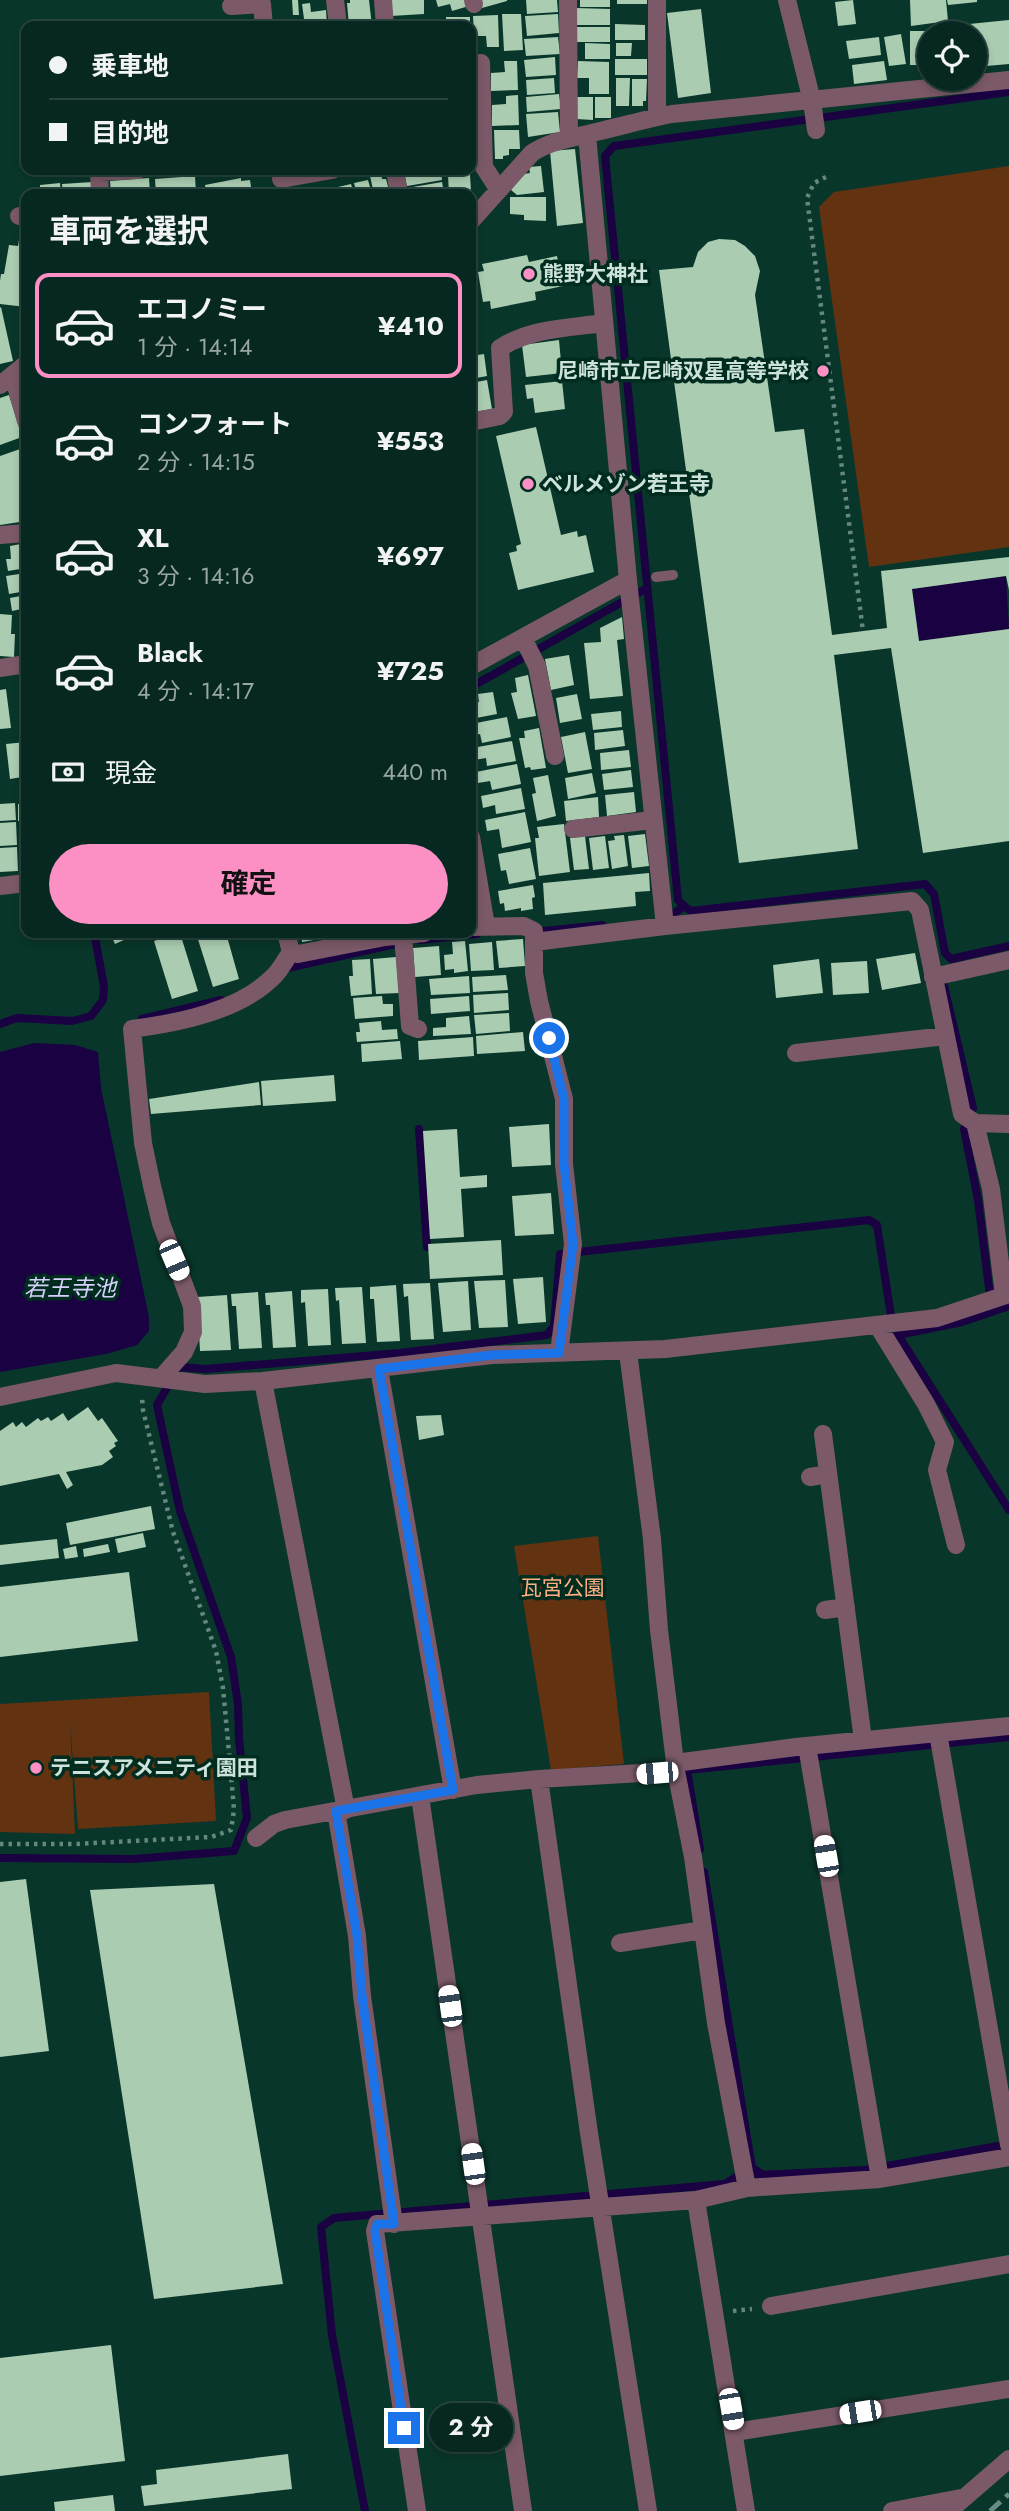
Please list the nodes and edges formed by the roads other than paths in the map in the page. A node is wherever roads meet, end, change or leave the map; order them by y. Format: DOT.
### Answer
graph roads {
  1 [pos="335,0"];
  2 [pos="383,0"];
  3 [pos="568,0"];
  4 [pos="657,0"];
  5 [pos="787,0"];
  6 [pos="231,6"];
  7 [pos="264,21"];
  8 [pos="337,21"];
  9 [pos="385,21"];
  10 [pos="476,64"];
  11 [pos="1009,80"];
  12 [pos="657,117"];
  13 [pos="814,118"];
  14 [pos="578,136"];
  15 [pos="309,175"];
  16 [pos="281,181"];
  17 [pos="499,190"];
  18 [pos="476,215"];
  19 [pos="604,323"];
  20 [pos="13,375"];
  21 [pos="21,403"];
  22 [pos="476,421"];
  23 [pos="21,533"];
  24 [pos="0,535"];
  25 [pos="673,575"];
  26 [pos="656,577"];
  27 [pos="628,580"];
  28 [pos="525,642"];
  29 [pos="476,664"];
  30 [pos="21,665"];
  31 [pos="0,668"];
  32 [pos="555,756"];
  33 [pos="653,820"];
  34 [pos="573,829"];
  35 [pos="21,884"];
  36 [pos="0,886"];
  37 [pos="476,901"];
  38 [pos="665,922"];
  39 [pos="478,926"];
  40 [pos="287,938"];
  41 [pos="370,938"];
  42 [pos="403,938"];
  43 [pos="534,942"];
  44 [pos="291,952"];
  45 [pos="1009,960"];
  46 [pos="933,977"];
  47 [pos="418,1029"];
  48 [pos="946,1036"];
  49 [pos="796,1053"];
  50 [pos="975,1123"];
  51 [pos="1009,1124"];
  52 [pos="1007,1295"];
  53 [pos="878,1326"];
  54 [pos="628,1352"];
  55 [pos="559,1353"];
  56 [pos="379,1369"];
  57 [pos="162,1377"];
  58 [pos="263,1381"];
  59 [pos="0,1397"];
  60 [pos="823,1434"];
  61 [pos="828,1474"];
  62 [pos="810,1477"];
  63 [pos="956,1545"];
  64 [pos="846,1607"];
  65 [pos="825,1610"];
  66 [pos="1009,1726"];
  67 [pos="938,1733"];
  68 [pos="863,1740"];
  69 [pos="807,1746"];
  70 [pos="676,1767"];
  71 [pos="539,1779"];
  72 [pos="453,1790"];
  73 [pos="420,1796"];
  74 [pos="341,1810"];
  75 [pos="256,1838"];
  76 [pos="703,1930"];
  77 [pos="620,1943"];
  78 [pos="1009,2145"];
  79 [pos="1009,2157"];
  80 [pos="880,2179"];
  81 [pos="747,2188"];
  82 [pos="696,2200"];
  83 [pos="600,2207"];
  84 [pos="481,2217"];
  85 [pos="394,2224"];
  86 [pos="1009,2264"];
  87 [pos="771,2306"];
  88 [pos="1009,2389"];
  89 [pos="735,2432"];
  90 [pos="1009,2459"];
  91 [pos="964,2498"];
  92 [pos="417,2511"];
  93 [pos="523,2511"];
  94 [pos="648,2511"];
  95 [pos="746,2511"];
  96 [pos="892,2511"];
  97 [pos="949,2511"];
  1 -- 8 [label="street"];
  2 -- 9 [label="street"];
  3 -- 14 [label="street"];
  4 -- 12 [label="street"];
  5 -- 13 [label="street"];
  6 -- 7 [label="street"];
  10 -- 17 [label="street"];
  11 -- 13 [label="street"];
  12 -- 13 [label="street"];
  12 -- 14 [label="street"];
  14 -- 17 [label="street"];
  14 -- 19 [label="street"];
  15 -- 16 [label="street"];
  17 -- 18 [label="street"];
  19 -- 22 [label="street"];
  19 -- 27 [label="street"];
  20 -- 21 [label="street"];
  23 -- 24 [label="street"];
  25 -- 26 [label="lane"];
  27 -- 28 [label="street"];
  27 -- 33 [label="street"];
  28 -- 29 [label="street"];
  28 -- 32 [label="street"];
  30 -- 31 [label="street"];
  33 -- 34 [label="street"];
  33 -- 38 [label="street"];
  35 -- 36 [label="street"];
  37 -- 39 [label="street"];
  38 -- 43 [label="street"];
  38 -- 46 [label="street"];
  39 -- 43 [label="street"];
  40 -- 44 [label="street"];
  41 -- 44 [label="street"];
  42 -- 47 [label="street"];
  43 -- 55 [label="street"];
  44 -- 57 [label="street"];
  45 -- 46 [label="street"];
  46 -- 48 [label="street"];
  48 -- 49 [label="street"];
  48 -- 50 [label="street"];
  50 -- 51 [label="street"];
  50 -- 52 [label="street"];
  52 -- 53 [label="street"];
  53 -- 54 [label="street"];
  53 -- 63 [label="street"];
  54 -- 55 [label="street"];
  54 -- 70 [label="street"];
  55 -- 56 [label="street"];
  56 -- 58 [label="street"];
  56 -- 72 [label="street"];
  57 -- 58 [label="street"];
  57 -- 59 [label="street"];
  58 -- 74 [label="street"];
  60 -- 61 [label="street"];
  61 -- 62 [label="street"];
  61 -- 64 [label="street"];
  64 -- 65 [label="street"];
  64 -- 68 [label="street"];
  66 -- 67 [label="street"];
  67 -- 68 [label="street"];
  67 -- 78 [label="street"];
  68 -- 69 [label="street"];
  69 -- 70 [label="street"];
  69 -- 80 [label="street"];
  70 -- 71 [label="street"];
  70 -- 76 [label="street"];
  71 -- 72 [label="street"];
  71 -- 83 [label="street"];
  72 -- 73 [label="street"];
  73 -- 74 [label="street"];
  73 -- 84 [label="street"];
  74 -- 75 [label="street"];
  74 -- 85 [label="street"];
  76 -- 77 [label="street"];
  76 -- 81 [label="street"];
  79 -- 80 [label="street"];
  80 -- 81 [label="street"];
  81 -- 82 [label="street"];
  82 -- 83 [label="street"];
  82 -- 89 [label="street"];
  83 -- 84 [label="street"];
  83 -- 94 [label="street"];
  84 -- 85 [label="street"];
  84 -- 93 [label="street"];
  85 -- 92 [label="street"];
  86 -- 87 [label="street"];
  88 -- 89 [label="street"];
  89 -- 95 [label="street"];
  90 -- 91 [label="street"];
  91 -- 96 [label="street"];
  91 -- 97 [label="street"];
}
